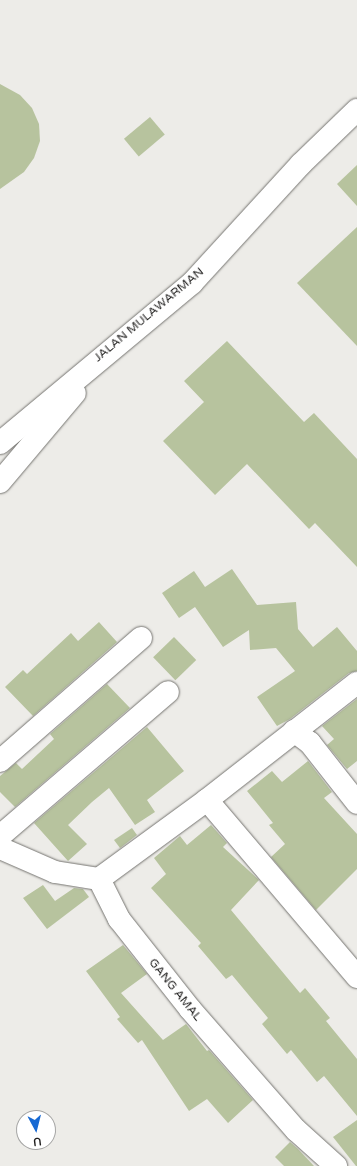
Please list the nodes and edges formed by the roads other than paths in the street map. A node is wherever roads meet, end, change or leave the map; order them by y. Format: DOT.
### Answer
graph roads {
  1 [pos="357,110"];
  2 [pos="120,340"];
  3 [pos="0,443"];
  4 [pos="0,482"];
  5 [pos="141,638"];
  6 [pos="357,683"];
  7 [pos="168,692"];
  8 [pos="294,731"];
  9 [pos="0,761"];
  10 [pos="207,800"];
  11 [pos="357,803"];
  12 [pos="0,836"];
  13 [pos="0,848"];
  14 [pos="99,879"];
  15 [pos="357,977"];
  16 [pos="336,1166"];
  1 -- 2 [label="main road, JALAN MULAWARMAN"];
  2 -- 3 [label="main road, JALAN MULAWARMAN"];
  2 -- 4 [label="main road"];
  5 -- 9 [label="main road"];
  6 -- 8 [label="main road"];
  7 -- 12 [label="main road"];
  8 -- 10 [label="main road"];
  8 -- 11 [label="main road"];
  10 -- 14 [label="main road"];
  10 -- 15 [label="main road"];
  13 -- 14 [label="main road"];
  14 -- 16 [label="main road, GANG AMAL"];
}
